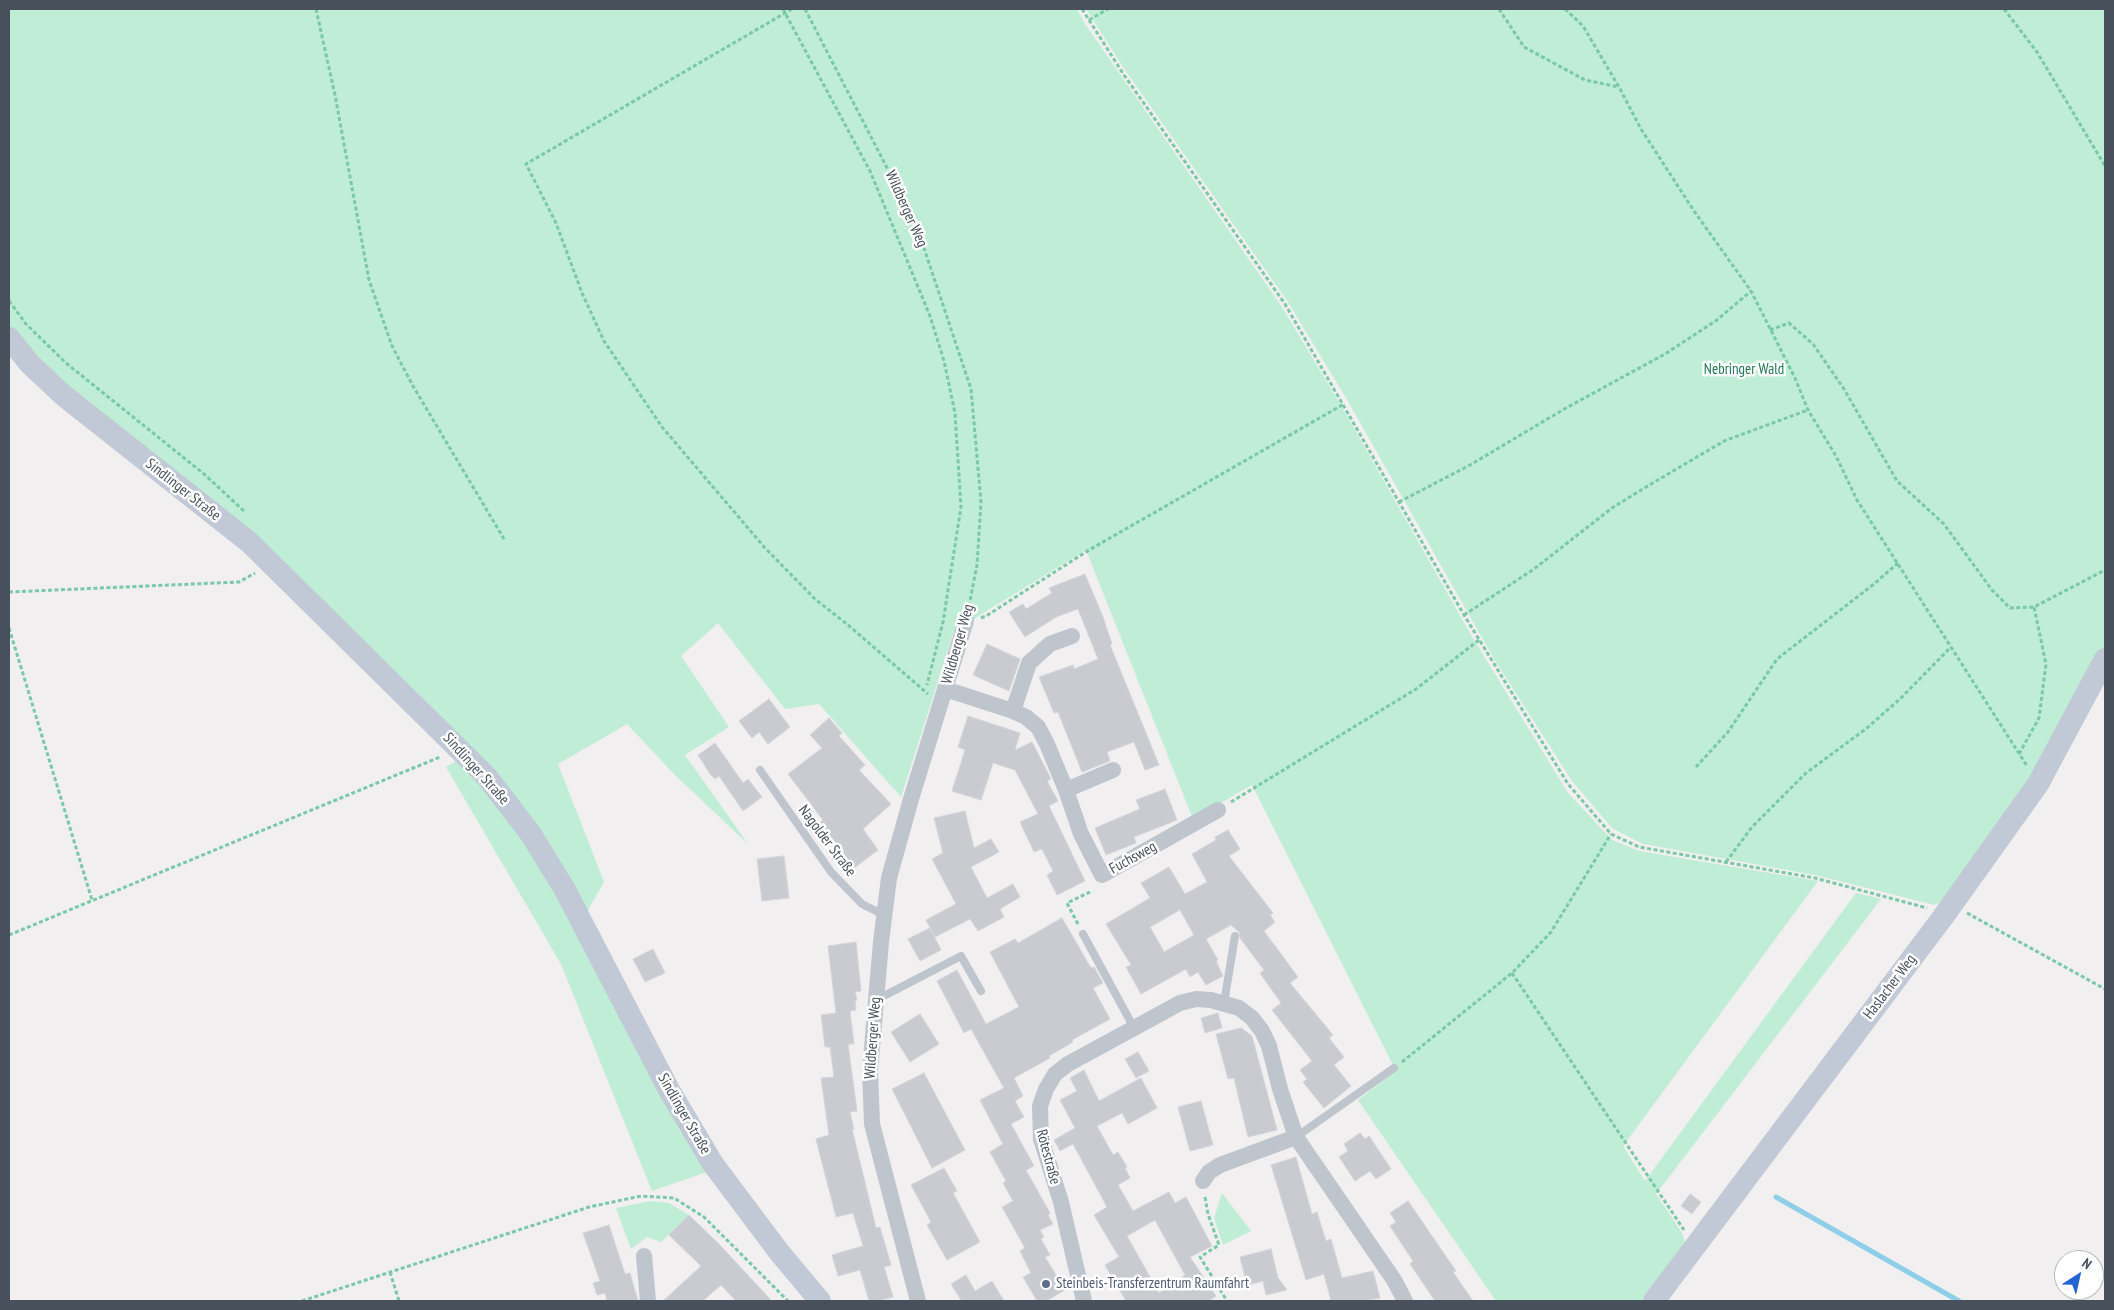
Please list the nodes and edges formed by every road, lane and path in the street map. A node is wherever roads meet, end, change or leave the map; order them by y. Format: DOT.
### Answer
graph roads {
  1 [pos="316,9"];
  2 [pos="792,9"];
  3 [pos="805,9"];
  4 [pos="1082,9"];
  5 [pos="1108,9"];
  6 [pos="1500,9"];
  7 [pos="1565,9"];
  8 [pos="2004,9"];
  9 [pos="784,11"];
  10 [pos="1089,20"];
  11 [pos="1619,87"];
  12 [pos="2105,166"];
  13 [pos="1751,290"];
  14 [pos="9,301"];
  15 [pos="1770,330"];
  16 [pos="9,338"];
  17 [pos="1344,404"];
  18 [pos="1808,410"];
  19 [pos="1399,502"];
  20 [pos="248,515"];
  21 [pos="504,539"];
  22 [pos="1898,563"];
  23 [pos="258,570"];
  24 [pos="2105,570"];
  25 [pos="9,592"];
  26 [pos="2034,607"];
  27 [pos="1464,615"];
  28 [pos="966,621"];
  29 [pos="9,628"];
  30 [pos="1072,636"];
  31 [pos="1479,640"];
  32 [pos="1950,648"];
  33 [pos="2105,659"];
  34 [pos="925,693"];
  35 [pos="943,695"];
  36 [pos="1013,711"];
  37 [pos="456,744"];
  38 [pos="2019,754"];
  39 [pos="1696,766"];
  40 [pos="760,770"];
  41 [pos="1113,770"];
  42 [pos="2038,784"];
  43 [pos="1066,790"];
  44 [pos="1218,810"];
  45 [pos="1611,834"];
  46 [pos="1726,862"];
  47 [pos="1090,892"];
  48 [pos="92,900"];
  49 [pos="1947,911"];
  50 [pos="884,915"];
  51 [pos="1083,934"];
  52 [pos="9,935"];
  53 [pos="1235,936"];
  54 [pos="1512,973"];
  55 [pos="2105,989"];
  56 [pos="981,992"];
  57 [pos="876,1000"];
  58 [pos="1224,1003"];
  59 [pos="1134,1028"];
  60 [pos="1394,1068"];
  61 [pos="1296,1137"];
  62 [pos="1203,1181"];
  63 [pos="1671,1212"];
  64 [pos="644,1256"];
  65 [pos="390,1272"];
  66 [pos="302,1301"];
  67 [pos="399,1301"];
  68 [pos="648,1301"];
  69 [pos="788,1301"];
  70 [pos="820,1301"];
  71 [pos="918,1301"];
  72 [pos="1084,1301"];
  73 [pos="1227,1301"];
  74 [pos="1405,1301"];
  75 [pos="1654,1301"];
  1 -- 21 [label="path"];
  2 -- 9 [label="path"];
  3 -- 28 [label="path, Wildberger Weg"];
  4 -- 10 [label="path"];
  5 -- 10 [label="path"];
  6 -- 11 [label="path"];
  7 -- 11 [label="path"];
  8 -- 12 [label="path"];
  9 -- 34 [label="path"];
  9 -- 34 [label="path"];
  10 -- 17 [label="path"];
  11 -- 13 [label="path"];
  13 -- 15 [label="path"];
  13 -- 19 [label="path"];
  14 -- 20 [label="path"];
  15 -- 18 [label="path"];
  15 -- 26 [label="path"];
  16 -- 37 [label="street, Sindlinger Straße"];
  17 -- 19 [label="path"];
  17 -- 28 [label="path"];
  18 -- 22 [label="path"];
  18 -- 27 [label="path"];
  19 -- 27 [label="path"];
  22 -- 32 [label="path"];
  22 -- 39 [label="path"];
  23 -- 25 [label="path"];
  24 -- 26 [label="path"];
  26 -- 38 [label="path"];
  27 -- 31 [label="path"];
  28 -- 35 [label="street, Wildberger Weg"];
  29 -- 48 [label="path"];
  30 -- 36 [label="street"];
  31 -- 44 [label="path"];
  31 -- 45 [label="path"];
  32 -- 38 [label="path"];
  32 -- 46 [label="path"];
  33 -- 42 [label="street, Haslacher Weg"];
  34 -- 35 [label="path"];
  35 -- 36 [label="street, Fuchsweg"];
  35 -- 50 [label="street, Wildberger Weg"];
  36 -- 43 [label="street, Fuchsweg"];
  37 -- 48 [label="path"];
  37 -- 70 [label="street, Sindlinger Straße"];
  38 -- 42 [label="path"];
  40 -- 50 [label="lane, Nagolder Straße"];
  41 -- 43 [label="street"];
  42 -- 49 [label="street, Haslacher Weg"];
  43 -- 44 [label="street, Fuchsweg"];
  45 -- 46 [label="path"];
  45 -- 54 [label="path"];
  46 -- 49 [label="path"];
  47 -- 51 [label="path"];
  48 -- 52 [label="path"];
  49 -- 55 [label="path"];
  49 -- 75 [label="street, Haslacher Weg"];
  50 -- 57 [label="street, Wildberger Weg"];
  51 -- 59 [label="lane"];
  53 -- 58 [label="lane"];
  54 -- 60 [label="path"];
  54 -- 63 [label="path"];
  56 -- 57 [label="lane"];
  57 -- 71 [label="street, Wildberger Weg"];
  58 -- 59 [label="street, Rötestraße"];
  58 -- 61 [label="street, Rötestraße"];
  59 -- 72 [label="street, Rötestraße"];
  60 -- 61 [label="lane"];
  61 -- 62 [label="street"];
  61 -- 74 [label="street, Rötestraße"];
  62 -- 73 [label="path"];
  64 -- 68 [label="street"];
  65 -- 66 [label="path"];
  65 -- 67 [label="path"];
  65 -- 69 [label="path"];
}
